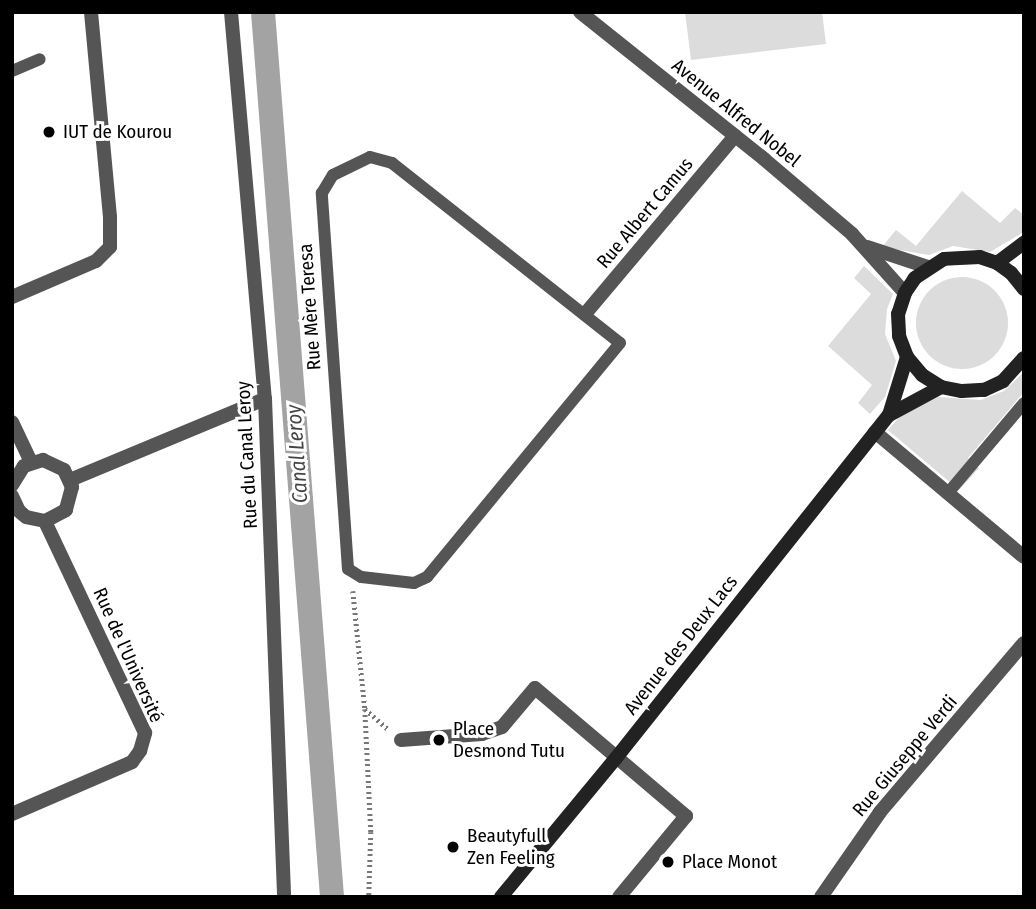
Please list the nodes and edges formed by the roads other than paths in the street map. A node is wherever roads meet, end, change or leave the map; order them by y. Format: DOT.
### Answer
graph roads {
  1 [pos="91,12"];
  2 [pos="231,12"];
  3 [pos="580,12"];
  4 [pos="40,59"];
  5 [pos="12,71"];
  6 [pos="735,136"];
  7 [pos="1024,243"];
  8 [pos="866,246"];
  9 [pos="997,263"];
  10 [pos="928,267"];
  11 [pos="1023,287"];
  12 [pos="905,293"];
  13 [pos="12,297"];
  14 [pos="585,314"];
  15 [pos="906,357"];
  16 [pos="1024,358"];
  17 [pos="942,387"];
  18 [pos="265,399"];
  19 [pos="1024,403"];
  20 [pos="889,415"];
  21 [pos="12,422"];
  22 [pos="875,432"];
  23 [pos="31,462"];
  24 [pos="70,480"];
  25 [pos="12,485"];
  26 [pos="948,493"];
  27 [pos="13,501"];
  28 [pos="45,521"];
  29 [pos="1024,557"];
  30 [pos="1024,643"];
  31 [pos="401,740"];
  32 [pos="617,758"];
  33 [pos="12,814"];
  34 [pos="284,897"];
  35 [pos="501,897"];
  36 [pos="618,897"];
  37 [pos="821,897"];
  1 -- 13 [label="street"];
  2 -- 18 [label="street, Rue du Canal Leroy"];
  3 -- 6 [label="street, Avenue Alfred Nobel"];
  4 -- 5 [label="lane"];
  6 -- 8 [label="street, Avenue Alfred Nobel"];
  6 -- 14 [label="street, Rue Albert Camus"];
  7 -- 9 [label="street"];
  8 -- 10 [label="street, Avenue Alfred Nobel"];
  8 -- 12 [label="street, Avenue Alfred Nobel"];
  9 -- 10 [label="street"];
  9 -- 11 [label="street"];
  10 -- 12 [label="street"];
  12 -- 15 [label="street"];
  14 -- 14 [label="lane, Rue Mère Teresa"];
  15 -- 17 [label="street"];
  15 -- 20 [label="street, Avenue des Deux Lacs"];
  16 -- 17 [label="street"];
  17 -- 20 [label="street, Avenue des Deux Lacs"];
  18 -- 24 [label="street"];
  18 -- 34 [label="street, Rue du Canal Leroy"];
  19 -- 26 [label="lane"];
  20 -- 22 [label="street, Avenue des Deux Lacs"];
  21 -- 23 [label="street"];
  22 -- 26 [label="street"];
  22 -- 32 [label="street, Avenue des Deux Lacs"];
  23 -- 24 [label="street"];
  23 -- 25 [label="street"];
  24 -- 28 [label="street"];
  26 -- 29 [label="street"];
  27 -- 28 [label="street"];
  28 -- 33 [label="street, Rue de l'Université"];
  30 -- 37 [label="street, Rue Giuseppe Verdi"];
  31 -- 32 [label="street"];
  32 -- 35 [label="street, Avenue des Deux Lacs"];
  32 -- 36 [label="street"];
}
